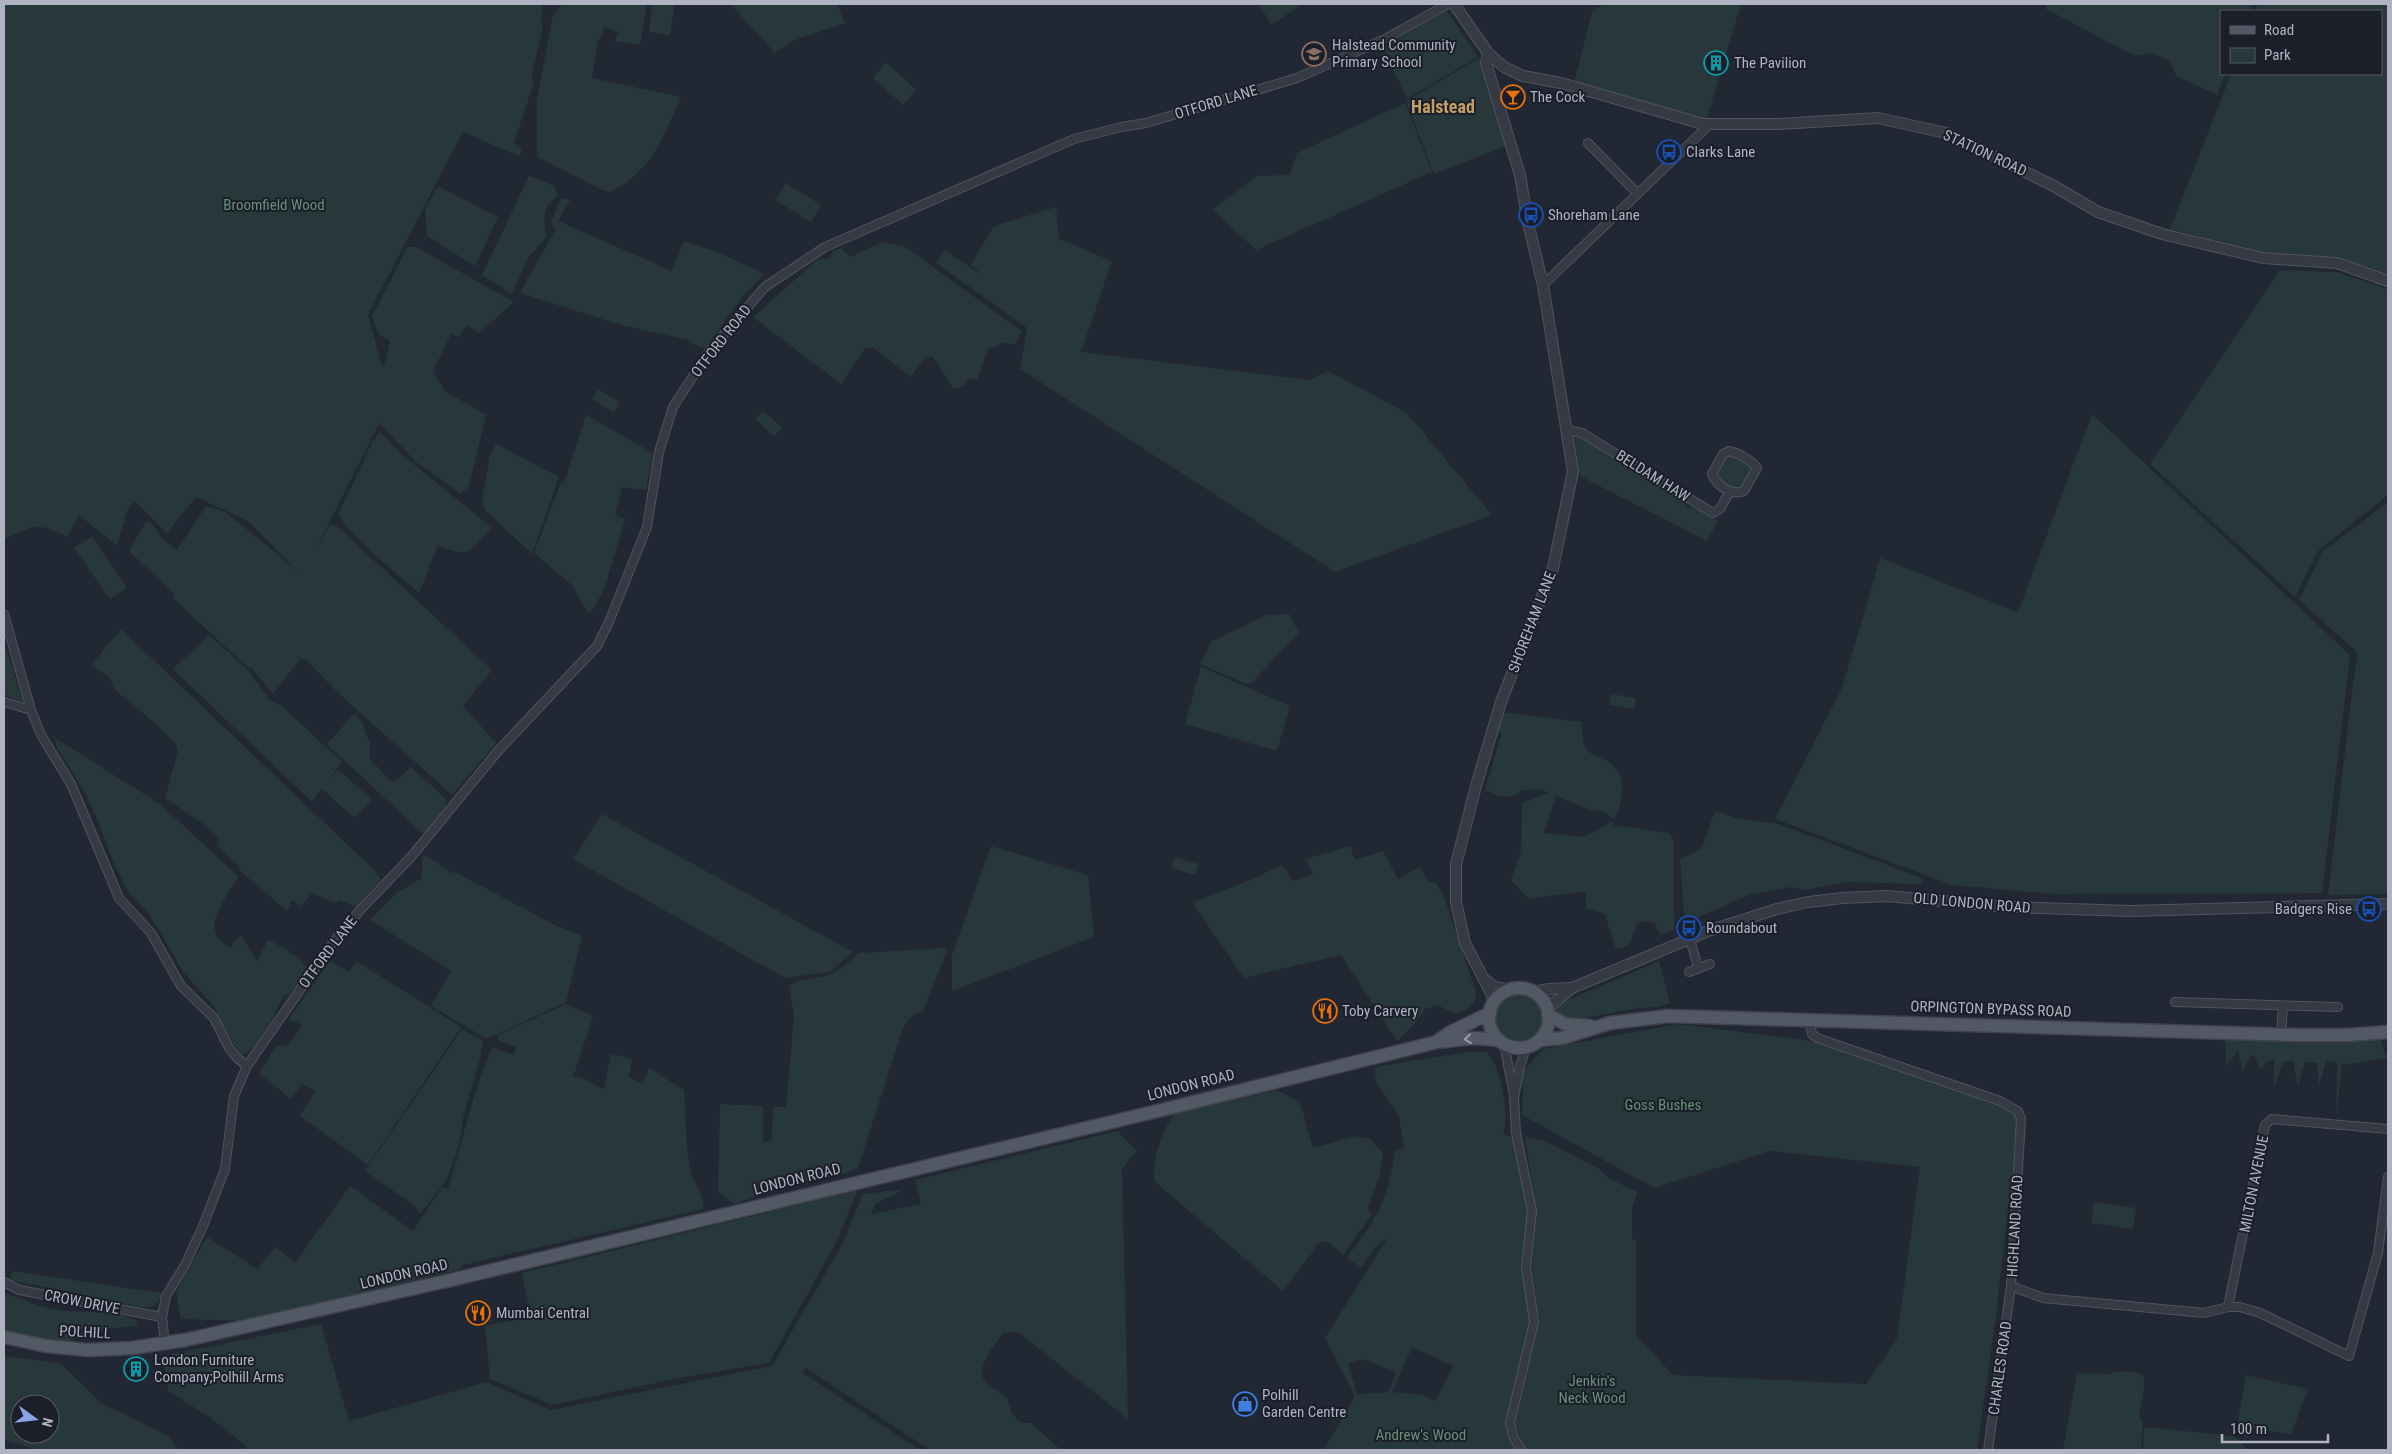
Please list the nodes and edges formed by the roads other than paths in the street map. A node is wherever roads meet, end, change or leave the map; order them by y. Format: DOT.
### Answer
graph roads {
  1 [pos="1448,4"];
  2 [pos="1454,4"];
  3 [pos="1488,53"];
  4 [pos="1709,125"];
  5 [pos="1588,143"];
  6 [pos="977,182"];
  7 [pos="1637,193"];
  8 [pos="2388,281"];
  9 [pos="1543,284"];
  10 [pos="1567,430"];
  11 [pos="1730,491"];
  12 [pos="4,614"];
  13 [pos="609,622"];
  14 [pos="4,702"];
  15 [pos="31,710"];
  16 [pos="2388,904"];
  17 [pos="1690,939"];
  18 [pos="1710,964"];
  19 [pos="1698,967"];
  20 [pos="1689,972"];
  21 [pos="1485,979"];
  22 [pos="1572,988"];
  23 [pos="1510,990"];
  24 [pos="1533,992"];
  25 [pos="2175,1002"];
  26 [pos="2284,1006"];
  27 [pos="2338,1007"];
  28 [pos="1491,1009"];
  29 [pos="1548,1012"];
  30 [pos="1809,1020"];
  31 [pos="1593,1026"];
  32 [pos="2388,1032"];
  33 [pos="2281,1035"];
  34 [pos="1540,1040"];
  35 [pos="2388,1041"];
  36 [pos="1437,1042"];
  37 [pos="1501,1042"];
  38 [pos="1526,1048"];
  39 [pos="247,1066"];
  40 [pos="1514,1097"];
  41 [pos="2388,1128"];
  42 [pos="2388,1177"];
  43 [pos="4,1282"];
  44 [pos="2011,1286"];
  45 [pos="2228,1308"];
  46 [pos="162,1317"];
  47 [pos="4,1337"];
  48 [pos="165,1344"];
  49 [pos="1521,1450"];
  50 [pos="1988,1450"];
  1 -- 6 [label="street, OTFORD LANE"];
  2 -- 3 [label="street"];
  3 -- 4 [label="street, STATION ROAD"];
  3 -- 9 [label="street, SHOREHAM LANE"];
  4 -- 7 [label="street"];
  4 -- 8 [label="street, STATION ROAD"];
  5 -- 7 [label="street"];
  6 -- 13 [label="street, OTFORD ROAD"];
  7 -- 9 [label="street"];
  9 -- 10 [label="street, SHOREHAM LANE"];
  10 -- 11 [label="street, BELDAM HAW"];
  10 -- 21 [label="street, SHOREHAM LANE"];
  11 -- 11 [label="street, BELDAM HAW"];
  12 -- 15 [label="street"];
  13 -- 39 [label="street, OTFORD LANE"];
  14 -- 15 [label="street"];
  15 -- 39 [label="street"];
  16 -- 17 [label="street, OLD LONDON ROAD"];
  17 -- 19 [label="street"];
  17 -- 22 [label="street, OLD LONDON ROAD"];
  18 -- 19 [label="street"];
  19 -- 20 [label="street"];
  21 -- 23 [label="street"];
  21 -- 28 [label="street, SHOREHAM LANE"];
  22 -- 24 [label="street, OLD LONDON ROAD"];
  22 -- 29 [label="street, OLD LONDON ROAD"];
  23 -- 24 [label="main road"];
  23 -- 28 [label="main road"];
  24 -- 29 [label="main road"];
  25 -- 26 [label="street"];
  26 -- 27 [label="street"];
  26 -- 33 [label="street"];
  28 -- 36 [label="main road, LONDON ROAD"];
  28 -- 37 [label="main road"];
  29 -- 31 [label="main road, ORPINGTON BYPASS ROAD"];
  29 -- 34 [label="main road"];
  30 -- 31 [label="main road, ORPINGTON BYPASS ROAD"];
  30 -- 33 [label="main road, ORPINGTON BYPASS ROAD"];
  30 -- 44 [label="street, HIGHLAND ROAD"];
  31 -- 34 [label="main road, ORPINGTON BYPASS ROAD"];
  32 -- 33 [label="main road, ORPINGTON BYPASS ROAD"];
  32 -- 35 [label="street"];
  34 -- 38 [label="main road"];
  37 -- 36 [label="main road, LONDON ROAD, one-way"];
  36 -- 48 [label="main road, LONDON ROAD"];
  37 -- 38 [label="main road"];
  37 -- 40 [label="street"];
  38 -- 40 [label="street"];
  39 -- 46 [label="street, OTFORD LANE"];
  40 -- 49 [label="street"];
  41 -- 45 [label="street, MILTON AVENUE"];
  42 -- 45 [label="street, HIGHLAND ROAD"];
  43 -- 46 [label="street, CROW DRIVE"];
  44 -- 45 [label="street, HIGHLAND ROAD"];
  44 -- 50 [label="street, CHARLES ROAD"];
  46 -- 48 [label="street, OTFORD LANE"];
  47 -- 48 [label="main road, POLHILL"];
}
